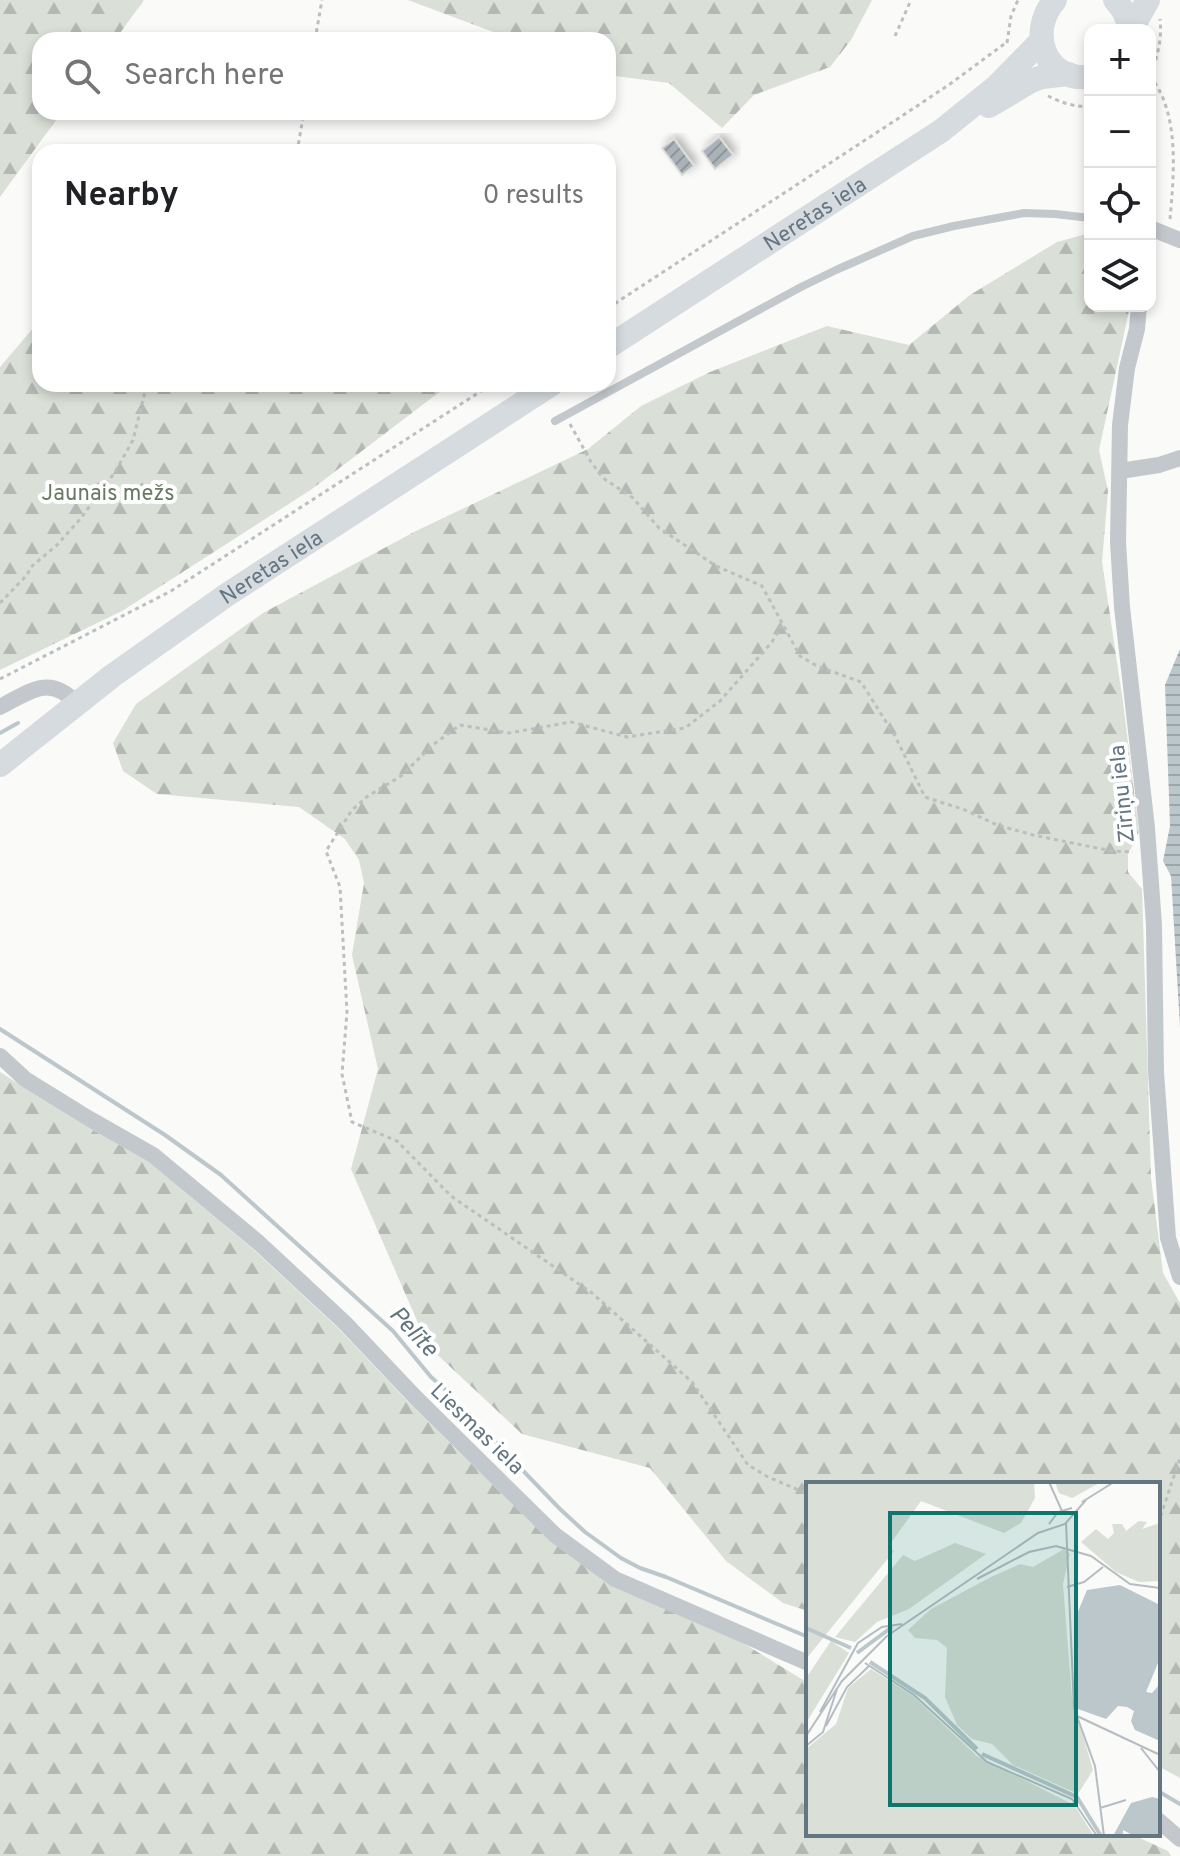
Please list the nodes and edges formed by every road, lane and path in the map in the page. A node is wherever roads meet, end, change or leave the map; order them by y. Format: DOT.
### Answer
graph roads {
  1 [pos="322,0"];
  2 [pos="911,0"];
  3 [pos="1055,0"];
  4 [pos="1115,0"];
  5 [pos="1154,6"];
  6 [pos="1129,24"];
  7 [pos="1136,24"];
  8 [pos="316,32"];
  9 [pos="895,36"];
  10 [pos="1041,41"];
  11 [pos="1007,42"];
  12 [pos="1156,60"];
  13 [pos="1079,76"];
  14 [pos="1156,82"];
  15 [pos="303,120"];
  16 [pos="941,131"];
  17 [pos="298,144"];
  18 [pos="1084,217"];
  19 [pos="1156,230"];
  20 [pos="1175,238"];
  21 [pos="616,303"];
  22 [pos="1138,312"];
  23 [pos="616,342"];
  24 [pos="616,388"];
  25 [pos="145,392"];
  26 [pos="480,392"];
  27 [pos="540,392"];
  28 [pos="608,392"];
  29 [pos="555,421"];
  30 [pos="571,425"];
  31 [pos="1180,458"];
  32 [pos="1120,471"];
  33 [pos="0,603"];
  34 [pos="782,625"];
  35 [pos="0,679"];
  36 [pos="76,703"];
  37 [pos="0,707"];
  38 [pos="0,765"];
  39 [pos="1149,853"];
  40 [pos="0,1056"];
  41 [pos="1180,1277"];
  42 [pos="1180,1458"];
  43 [pos="806,1493"];
  44 [pos="1160,1518"];
  45 [pos="806,1662"];
  46 [pos="1160,1822"];
  47 [pos="1180,1839"];
  1 -- 8 [label="path"];
  2 -- 9 [label="path"];
  3 -- 10 [label="main road"];
  4 -- 6 [label="main road"];
  5 -- 7 [label="main road"];
  5 -- 12 [label="path"];
  10 -- 13 [label="main road"];
  10 -- 16 [label="main road, Neretas iela"];
  11 -- 21 [label="path"];
  13 -- 16 [label="main road, Neretas iela"];
  14 -- 20 [label="path"];
  15 -- 17 [label="path"];
  16 -- 23 [label="main road, Neretas iela"];
  18 -- 24 [label="lane"];
  19 -- 20 [label="street"];
  22 -- 32 [label="street, Zīriņu iela"];
  25 -- 33 [label="path"];
  26 -- 35 [label="path"];
  27 -- 36 [label="main road, Neretas iela"];
  28 -- 29 [label="lane"];
  30 -- 34 [label="path"];
  31 -- 32 [label="street"];
  32 -- 39 [label="street, Zīriņu iela"];
  34 -- 39 [label="path"];
  34 -- 43 [label="path"];
  36 -- 37 [label="street"];
  36 -- 38 [label="main road, Neretas iela"];
  39 -- 41 [label="street, Zīriņu iela"];
  40 -- 45 [label="street, Liesmas iela"];
  42 -- 44 [label="path"];
  46 -- 47 [label="street"];
}
